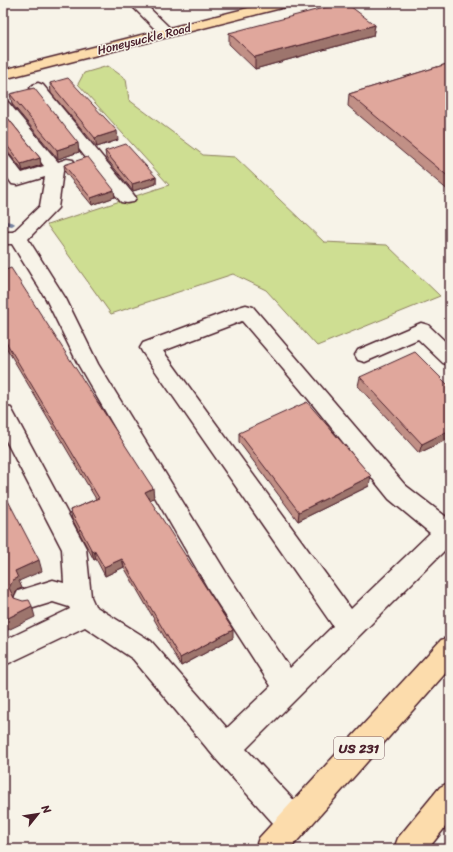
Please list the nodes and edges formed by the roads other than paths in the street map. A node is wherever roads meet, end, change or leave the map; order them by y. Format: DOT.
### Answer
graph roads {
  1 [pos="136,3"];
  2 [pos="284,3"];
  3 [pos="167,33"];
  4 [pos="3,75"];
  5 [pos="21,93"];
  6 [pos="100,153"];
  7 [pos="3,160"];
  8 [pos="54,168"];
  9 [pos="127,198"];
  10 [pos="10,238"];
  11 [pos="365,355"];
  12 [pos="450,358"];
  13 [pos="3,414"];
  14 [pos="448,531"];
  15 [pos="27,599"];
  16 [pos="82,606"];
  17 [pos="349,627"];
  18 [pos="450,649"];
  19 [pos="3,654"];
  20 [pos="288,689"];
  21 [pos="226,749"];
  22 [pos="450,798"];
  23 [pos="293,822"];
  24 [pos="270,849"];
  25 [pos="409,849"];
  1 -- 3 [label="street"];
  2 -- 3 [label="main road, Honeysuckle Road"];
  3 -- 4 [label="main road, Honeysuckle Road"];
  5 -- 6 [label="street"];
  5 -- 8 [label="street"];
  6 -- 8 [label="street"];
  6 -- 9 [label="street"];
  7 -- 8 [label="street"];
  8 -- 10 [label="street"];
  10 -- 20 [label="street"];
  11 -- 12 [label="street"];
  13 -- 16 [label="street"];
  14 -- 17 [label="street"];
  14 -- 17 [label="street"];
  15 -- 16 [label="street"];
  16 -- 19 [label="street"];
  16 -- 21 [label="street"];
  17 -- 20 [label="street"];
  18 -- 23 [label="main road, US 231"];
  20 -- 21 [label="street"];
  21 -- 23 [label="street"];
  22 -- 25 [label="main road"];
  23 -- 24 [label="main road, US 231"];
}
